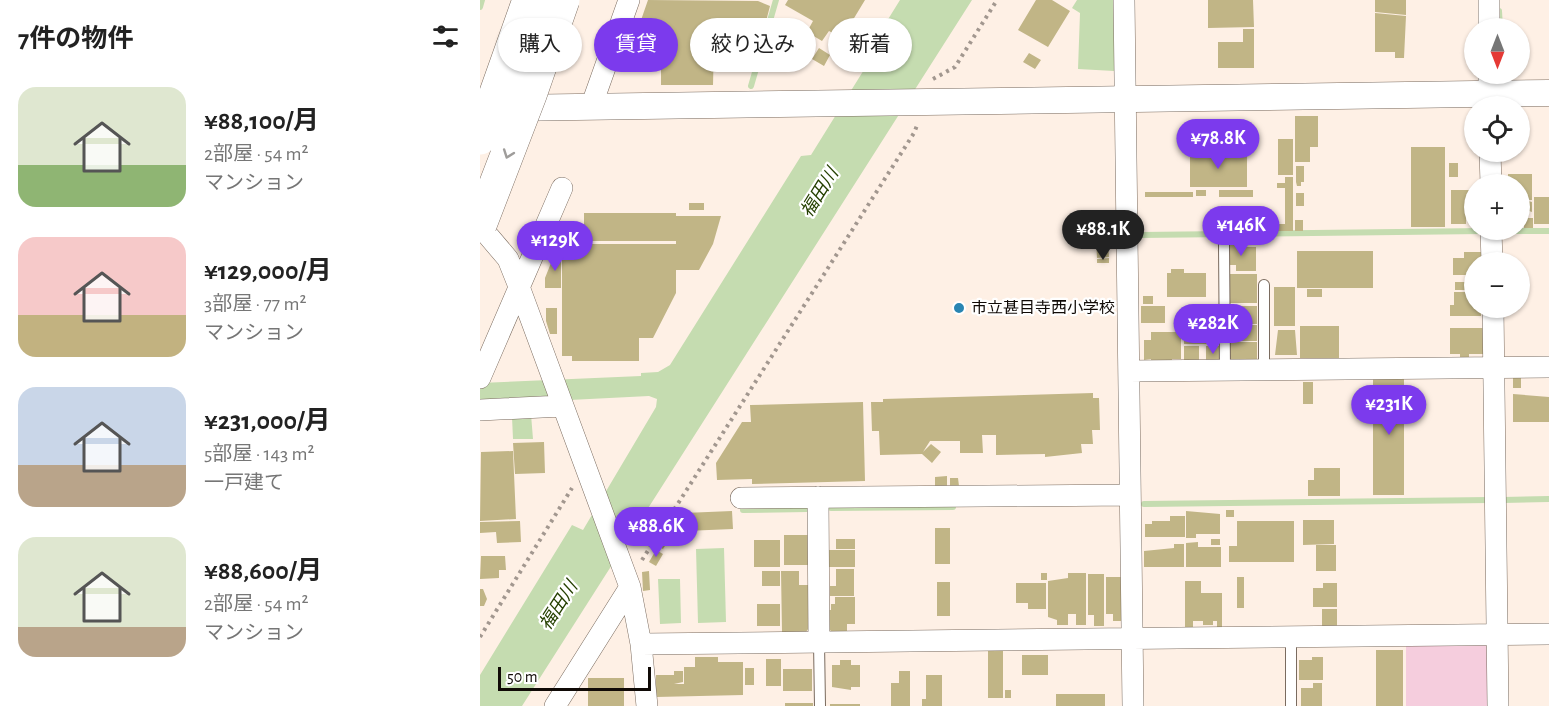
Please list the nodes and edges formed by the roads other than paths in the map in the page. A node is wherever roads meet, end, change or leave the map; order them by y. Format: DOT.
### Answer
graph roads {
  1 [pos="529,0"];
  2 [pos="563,0"];
  3 [pos="629,0"];
  4 [pos="1124,0"];
  5 [pos="1489,0"];
  6 [pos="1489,18"];
  7 [pos="1489,91"];
  8 [pos="1549,93"];
  9 [pos="1125,99"];
  10 [pos="591,107"];
  11 [pos="480,108"];
  12 [pos="480,138"];
  13 [pos="562,188"];
  14 [pos="480,226"];
  15 [pos="1224,245"];
  16 [pos="519,284"];
  17 [pos="1264,285"];
  18 [pos="1493,318"];
  19 [pos="1494,367"];
  20 [pos="1549,367"];
  21 [pos="1225,370"];
  22 [pos="1264,370"];
  23 [pos="1129,371"];
  24 [pos="480,378"];
  25 [pos="561,404"];
  26 [pos="480,410"];
  27 [pos="1130,495"];
  28 [pos="818,497"];
  29 [pos="741,498"];
  30 [pos="628,582"];
  31 [pos="1497,634"];
  32 [pos="1549,634"];
  33 [pos="1291,637"];
  34 [pos="1132,639"];
  35 [pos="819,642"];
  36 [pos="641,644"];
  37 [pos="555,706"];
  38 [pos="647,706"];
  39 [pos="820,706"];
  40 [pos="1133,706"];
  41 [pos="1291,706"];
  42 [pos="1498,706"];
  1 -- 12 [label="highway, bridge"];
  2 -- 14 [label="highway, one-way, bridge"];
  3 -- 10 [label="street"];
  4 -- 9 [label="street"];
  5 -- 6 [label="street"];
  7 -- 8 [label="street"];
  7 -- 9 [label="street"];
  9 -- 10 [label="street"];
  9 -- 23 [label="street"];
  10 -- 11 [label="street"];
  13 -- 16 [label="street"];
  14 -- 16 [label="street"];
  15 -- 21 [label="lane"];
  16 -- 24 [label="street"];
  16 -- 25 [label="street"];
  17 -- 22 [label="lane"];
  18 -- 19 [label="street"];
  19 -- 20 [label="street"];
  19 -- 22 [label="street"];
  19 -- 31 [label="street"];
  21 -- 22 [label="street"];
  21 -- 23 [label="street"];
  23 -- 27 [label="street"];
  25 -- 26 [label="street"];
  25 -- 30 [label="street"];
  27 -- 28 [label="street"];
  27 -- 34 [label="street"];
  28 -- 29 [label="street"];
  28 -- 35 [label="street"];
  30 -- 36 [label="street"];
  30 -- 37 [label="street"];
  31 -- 32 [label="street"];
  31 -- 33 [label="street"];
  31 -- 42 [label="street"];
  33 -- 34 [label="street"];
  33 -- 41 [label="lane"];
  34 -- 35 [label="street"];
  34 -- 40 [label="street"];
  35 -- 36 [label="street"];
  35 -- 39 [label="lane"];
  36 -- 38 [label="street"];
}
